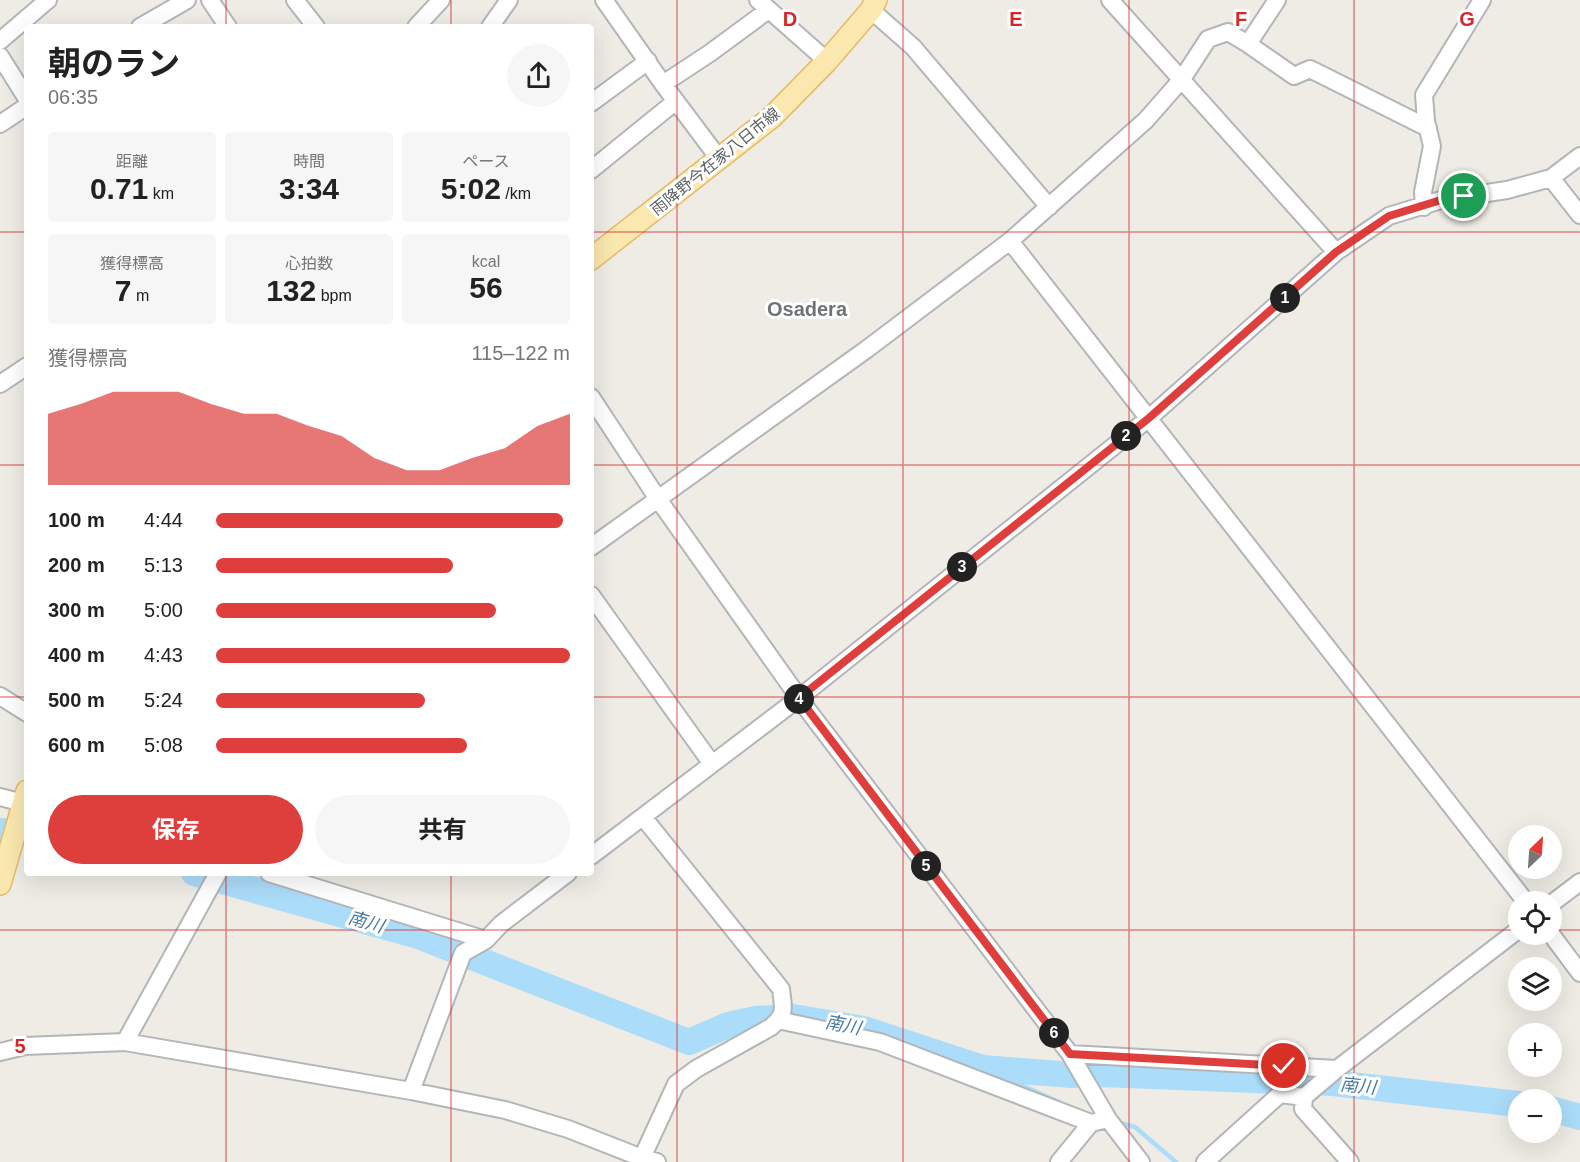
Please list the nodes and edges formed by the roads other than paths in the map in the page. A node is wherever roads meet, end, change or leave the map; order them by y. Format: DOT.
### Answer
graph roads {
  1 [pos="48,0"];
  2 [pos="187,0"];
  3 [pos="210,0"];
  4 [pos="441,0"];
  5 [pos="509,0"];
  6 [pos="604,0"];
  7 [pos="1110,0"];
  8 [pos="1277,0"];
  9 [pos="1482,0"];
  10 [pos="300,2"];
  11 [pos="762,5"];
  12 [pos="873,5"];
  13 [pos="145,24"];
  14 [pos="226,24"];
  15 [pos="314,24"];
  16 [pos="419,24"];
  17 [pos="492,24"];
  18 [pos="0,41"];
  19 [pos="1248,44"];
  20 [pos="0,56"];
  21 [pos="648,61"];
  22 [pos="827,61"];
  23 [pos="1182,79"];
  24 [pos="663,84"];
  25 [pos="24,94"];
  26 [pos="594,101"];
  27 [pos="676,101"];
  28 [pos="24,108"];
  29 [pos="0,124"];
  30 [pos="1428,128"];
  31 [pos="1580,156"];
  32 [pos="720,160"];
  33 [pos="594,168"];
  34 [pos="1551,178"];
  35 [pos="1048,207"];
  36 [pos="1424,207"];
  37 [pos="1580,215"];
  38 [pos="1010,241"];
  39 [pos="1336,252"];
  40 [pos="594,257"];
  41 [pos="24,368"];
  42 [pos="0,384"];
  43 [pos="594,402"];
  44 [pos="1149,418"];
  45 [pos="658,499"];
  46 [pos="594,545"];
  47 [pos="594,599"];
  48 [pos="0,696"];
  49 [pos="799,698"];
  50 [pos="24,710"];
  51 [pos="712,764"];
  52 [pos="0,797"];
  53 [pos="24,800"];
  54 [pos="24,803"];
  55 [pos="643,817"];
  56 [pos="594,854"];
  57 [pos="216,876"];
  58 [pos="279,876"];
  59 [pos="564,876"];
  60 [pos="1580,882"];
  61 [pos="0,884"];
  62 [pos="1517,891"];
  63 [pos="1562,896"];
  64 [pos="1508,938"];
  65 [pos="486,940"];
  66 [pos="1559,945"];
  67 [pos="1580,973"];
  68 [pos="778,1020"];
  69 [pos="125,1042"];
  70 [pos="0,1052"];
  71 [pos="1070,1054"];
  72 [pos="1337,1069"];
  73 [pos="411,1091"];
  74 [pos="1304,1097"];
  75 [pos="1108,1119"];
  76 [pos="1091,1123"];
  77 [pos="650,1160"];
  78 [pos="1059,1162"];
  79 [pos="1141,1162"];
  80 [pos="1205,1162"];
  81 [pos="1350,1162"];
  1 -- 18 [label="street"];
  2 -- 13 [label="street"];
  3 -- 14 [label="street"];
  4 -- 16 [label="street"];
  5 -- 17 [label="street"];
  6 -- 21 [label="street"];
  7 -- 23 [label="street"];
  8 -- 19 [label="street"];
  9 -- 30 [label="street"];
  10 -- 15 [label="street"];
  11 -- 22 [label="street"];
  11 -- 24 [label="street"];
  12 -- 22 [label="main road, 雨降野今在家八日市線"];
  12 -- 35 [label="street"];
  19 -- 23 [label="street"];
  19 -- 30 [label="street"];
  20 -- 25 [label="street"];
  21 -- 24 [label="street"];
  21 -- 26 [label="street"];
  22 -- 32 [label="main road, 雨降野今在家八日市線"];
  23 -- 35 [label="street"];
  23 -- 39 [label="street"];
  24 -- 27 [label="street"];
  27 -- 32 [label="street"];
  27 -- 33 [label="street"];
  28 -- 29 [label="street"];
  30 -- 36 [label="street"];
  31 -- 34 [label="street"];
  32 -- 40 [label="main road, 雨降野今在家八日市線"];
  34 -- 36 [label="street"];
  34 -- 37 [label="street"];
  35 -- 38 [label="street"];
  36 -- 39 [label="street"];
  38 -- 44 [label="street"];
  38 -- 45 [label="street"];
  39 -- 44 [label="street"];
  41 -- 42 [label="street"];
  43 -- 45 [label="street"];
  44 -- 49 [label="street"];
  44 -- 62 [label="street"];
  45 -- 46 [label="street"];
  45 -- 49 [label="street"];
  47 -- 51 [label="street"];
  48 -- 50 [label="street"];
  49 -- 51 [label="street"];
  49 -- 71 [label="street"];
  51 -- 55 [label="street"];
  52 -- 53 [label="street"];
  54 -- 61 [label="main road"];
  55 -- 56 [label="street"];
  55 -- 68 [label="street"];
  57 -- 69 [label="street"];
  58 -- 65 [label="street"];
  59 -- 65 [label="street"];
  60 -- 63 [label="street"];
  64 -- 72 [label="street"];
  65 -- 73 [label="street"];
  66 -- 67 [label="street"];
  68 -- 76 [label="street"];
  68 -- 77 [label="street"];
  69 -- 70 [label="street"];
  69 -- 73 [label="street"];
  71 -- 72 [label="street"];
  71 -- 75 [label="street"];
  72 -- 74 [label="street"];
  73 -- 77 [label="street"];
  74 -- 80 [label="street"];
  74 -- 81 [label="street"];
  75 -- 76 [label="street"];
  75 -- 79 [label="street"];
  76 -- 78 [label="street"];
}
